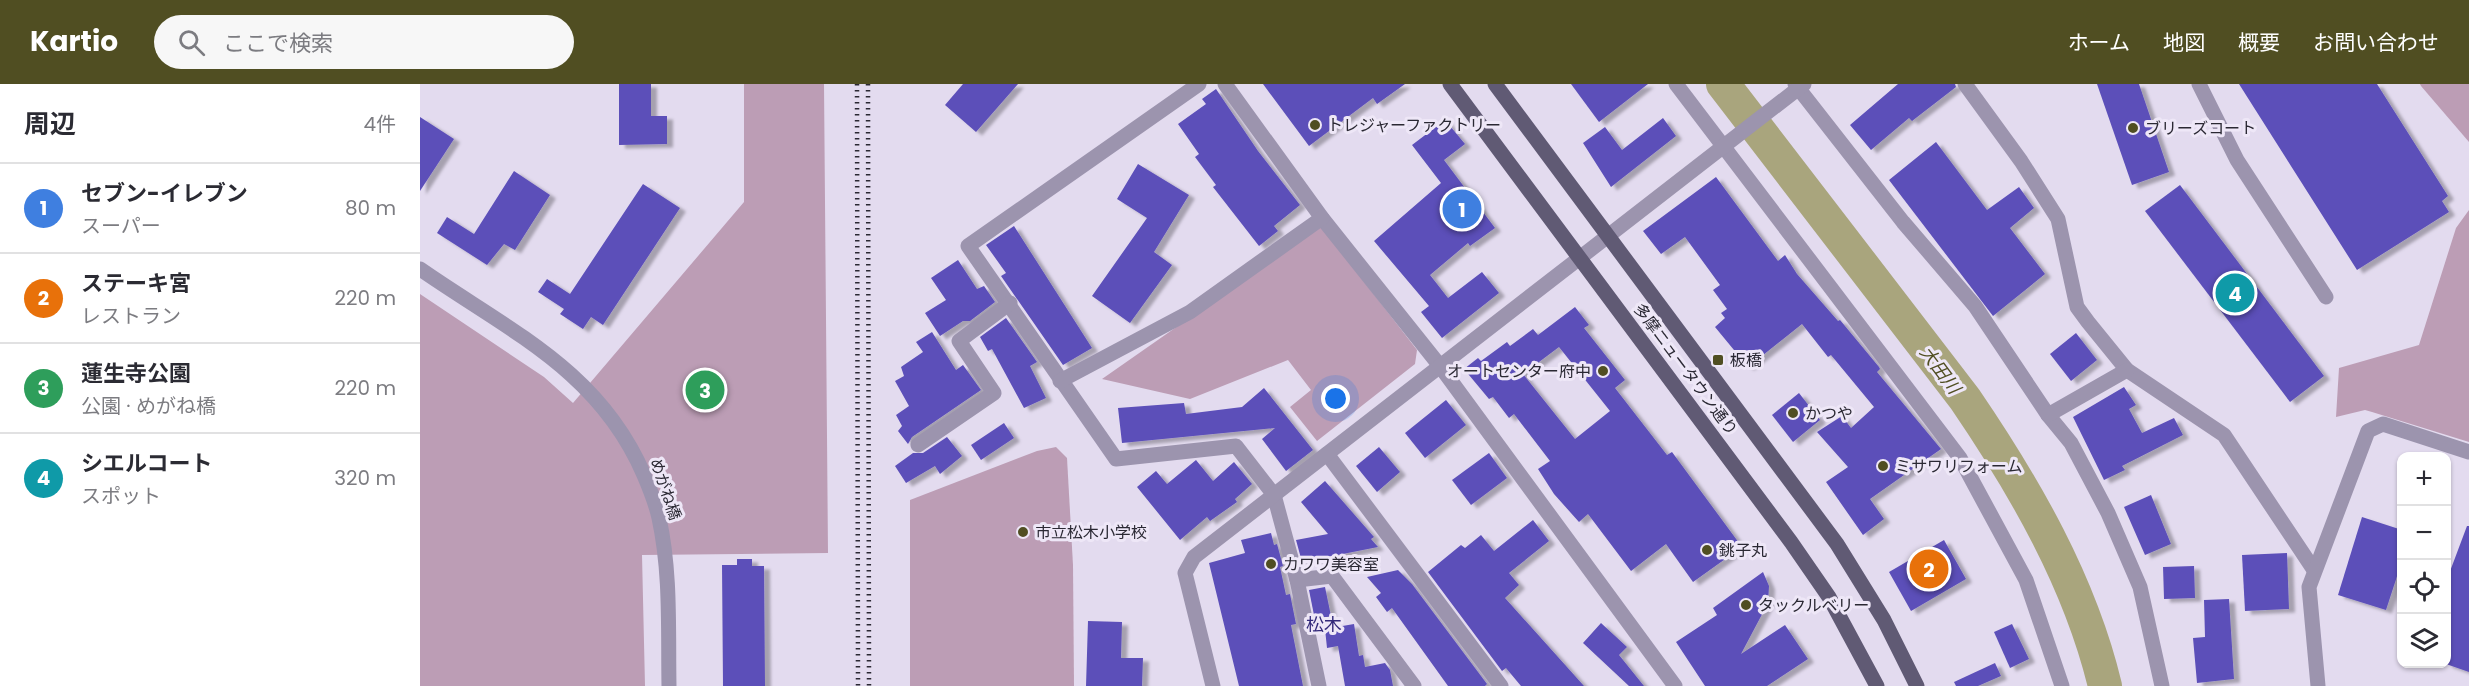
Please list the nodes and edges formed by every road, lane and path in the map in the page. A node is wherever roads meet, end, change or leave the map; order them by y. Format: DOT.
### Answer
graph roads {
  1 [pos="1199,84"];
  2 [pos="1225,84"];
  3 [pos="1450,84"];
  4 [pos="1495,84"];
  5 [pos="1676,84"];
  6 [pos="1965,84"];
  7 [pos="2199,84"];
  8 [pos="1800,85"];
  9 [pos="1724,147"];
  10 [pos="1322,218"];
  11 [pos="1608,235"];
  12 [pos="1580,257"];
  13 [pos="420,269"];
  14 [pos="2326,297"];
  15 [pos="1010,303"];
  16 [pos="1440,366"];
  17 [pos="2127,370"];
  18 [pos="1060,381"];
  19 [pos="2048,415"];
  20 [pos="918,445"];
  21 [pos="2469,452"];
  22 [pos="1327,454"];
  23 [pos="1274,495"];
  24 [pos="2314,570"];
  25 [pos="1297,580"];
  26 [pos="669,686"];
  27 [pos="1213,686"];
  28 [pos="1319,686"];
  29 [pos="1414,686"];
  30 [pos="1501,686"];
  31 [pos="1676,686"];
  32 [pos="1877,686"];
  33 [pos="1917,686"];
  34 [pos="2062,686"];
  35 [pos="2162,686"];
  36 [pos="2318,686"];
  1 -- 15 [label="street"];
  2 -- 10 [label="street"];
  3 -- 12 [label="main road, 多摩ニュータウン通り"];
  4 -- 11 [label="main road, 多摩ニュータウン通り"];
  5 -- 9 [label="street"];
  6 -- 17 [label="street"];
  7 -- 14 [label="street"];
  8 -- 9 [label="street"];
  8 -- 19 [label="street"];
  9 -- 11 [label="street"];
  9 -- 34 [label="street"];
  10 -- 16 [label="street"];
  10 -- 18 [label="street"];
  11 -- 12 [label="street"];
  11 -- 33 [label="main road, 多摩ニュータウン通り"];
  12 -- 16 [label="street"];
  12 -- 32 [label="main road, 多摩ニュータウン通り"];
  13 -- 26 [label="street, めがね橋"];
  15 -- 18 [label="street"];
  15 -- 20 [label="street"];
  16 -- 22 [label="street"];
  16 -- 31 [label="street"];
  17 -- 19 [label="street"];
  17 -- 24 [label="street"];
  18 -- 23 [label="street"];
  19 -- 35 [label="street"];
  21 -- 24 [label="street"];
  22 -- 23 [label="street"];
  22 -- 30 [label="street"];
  23 -- 25 [label="street"];
  23 -- 27 [label="street"];
  24 -- 36 [label="street"];
  25 -- 28 [label="street"];
  25 -- 29 [label="street"];
}
